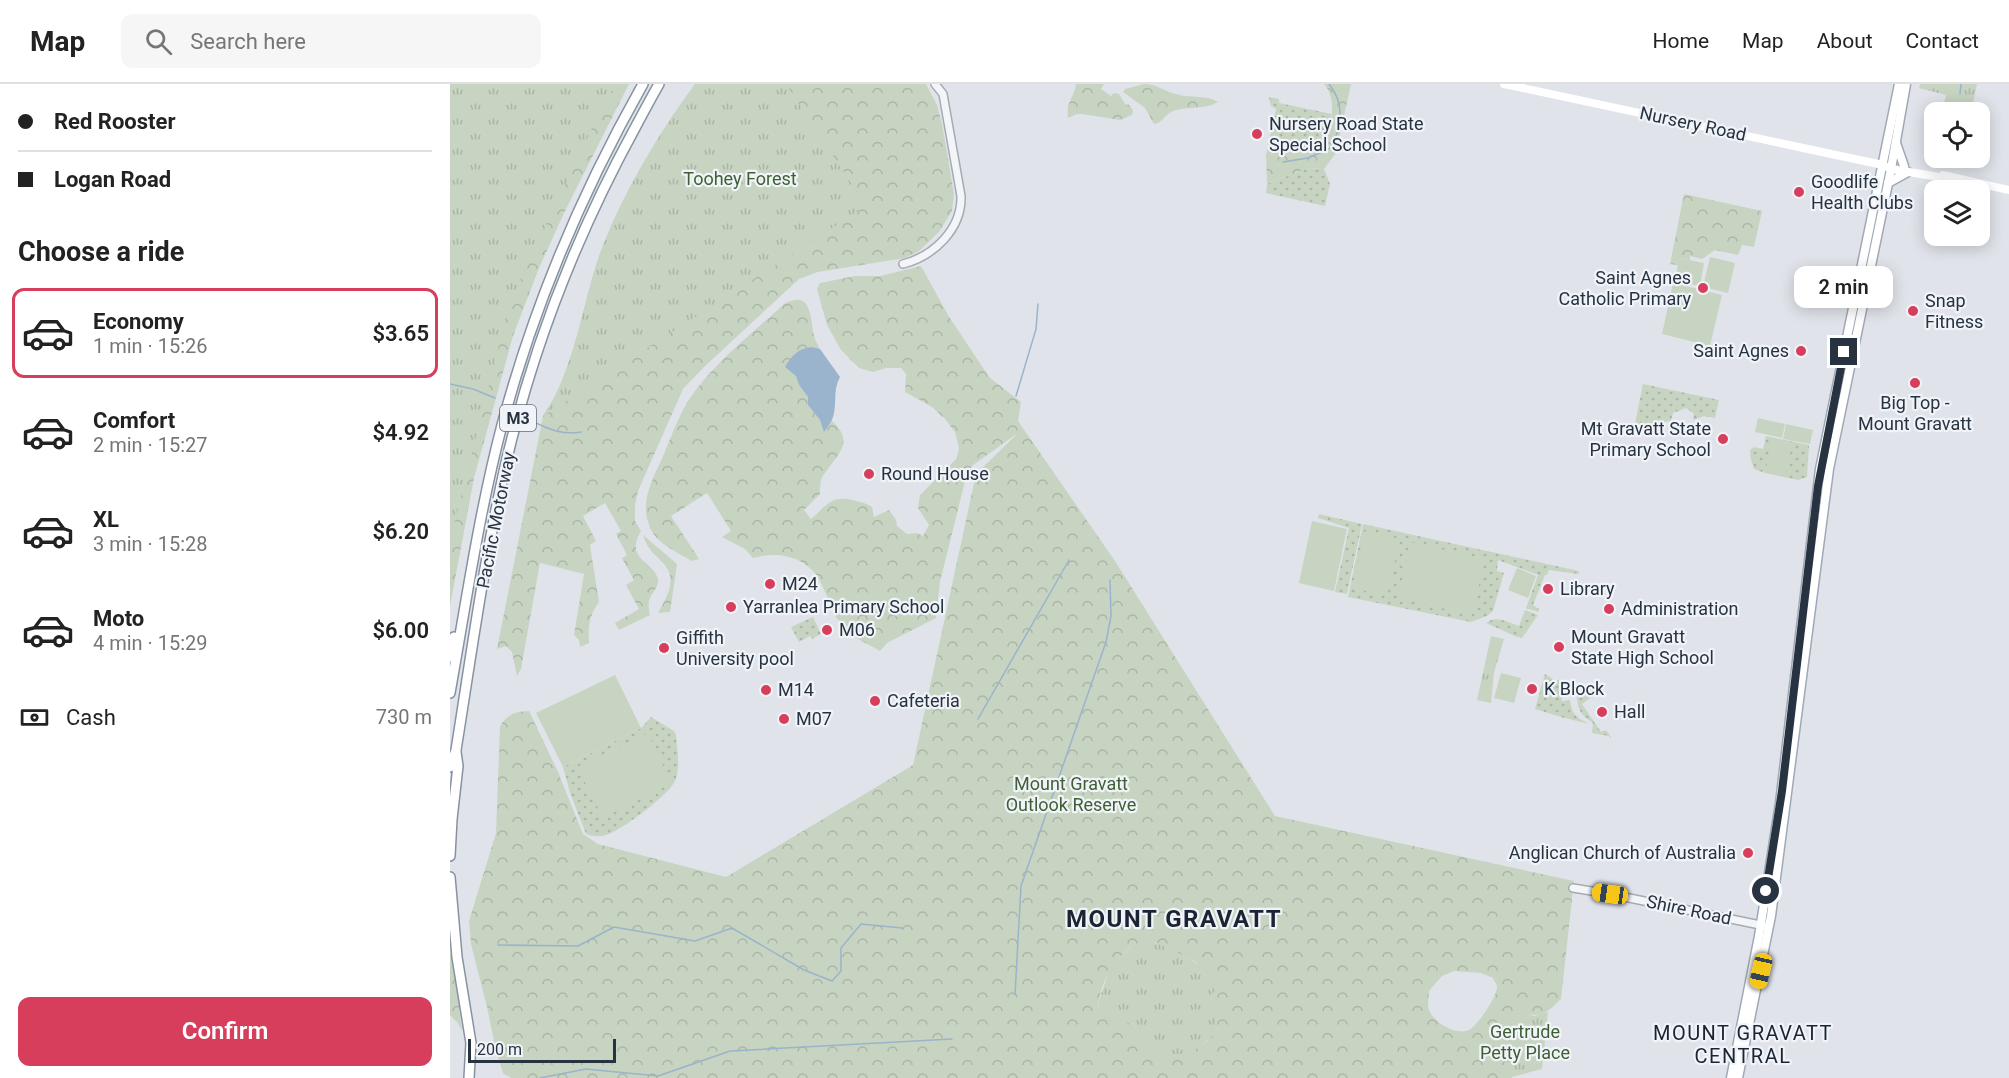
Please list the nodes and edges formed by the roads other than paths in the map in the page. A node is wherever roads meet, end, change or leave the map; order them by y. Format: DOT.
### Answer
graph roads {
  1 [pos="643,84"];
  2 [pos="659,84"];
  3 [pos="666,84"];
  4 [pos="935,84"];
  5 [pos="1504,84"];
  6 [pos="1899,84"];
  7 [pos="1906,84"];
  8 [pos="647,107"];
  9 [pos="1896,143"];
  10 [pos="1889,166"];
  11 [pos="1906,169"];
  12 [pos="1888,183"];
  13 [pos="2009,190"];
  14 [pos="903,264"];
  15 [pos="1818,509"];
  16 [pos="465,600"];
  17 [pos="450,657"];
  18 [pos="450,693"];
  19 [pos="456,750"];
  20 [pos="450,767"];
  21 [pos="450,856"];
  22 [pos="450,877"];
  23 [pos="1573,888"];
  24 [pos="1765,926"];
  25 [pos="468,1075"];
  26 [pos="1731,1078"];
  27 [pos="1738,1078"];
  1 -- 16 [label="highway, Pacific Motorway / M3"];
  2 -- 8 [label="highway, Pacific Motorway / M3"];
  3 -- 8 [label="highway"];
  4 -- 14 [label="street"];
  5 -- 10 [label="main road, Nursery Road"];
  6 -- 10 [label="main road"];
  7 -- 9 [label="main road"];
  8 -- 19 [label="highway, Pacific Motorway / M3"];
  9 -- 10 [label="main road"];
  9 -- 11 [label="main road"];
  10 -- 11 [label="main road, Nursery Road"];
  10 -- 12 [label="main road"];
  10 -- 15 [label="main road"];
  11 -- 12 [label="main road"];
  11 -- 13 [label="main road, Nursery Road"];
  12 -- 15 [label="main road"];
  15 -- 24 [label="main road"];
  16 -- 17 [label="highway"];
  16 -- 18 [label="highway, Pacific Motorway / M3"];
  19 -- 20 [label="highway, Pacific Motorway / M3"];
  19 -- 21 [label="highway"];
  22 -- 25 [label="highway"];
  23 -- 24 [label="street, Shire Road"];
  24 -- 26 [label="main road"];
  24 -- 27 [label="main road"];
}
